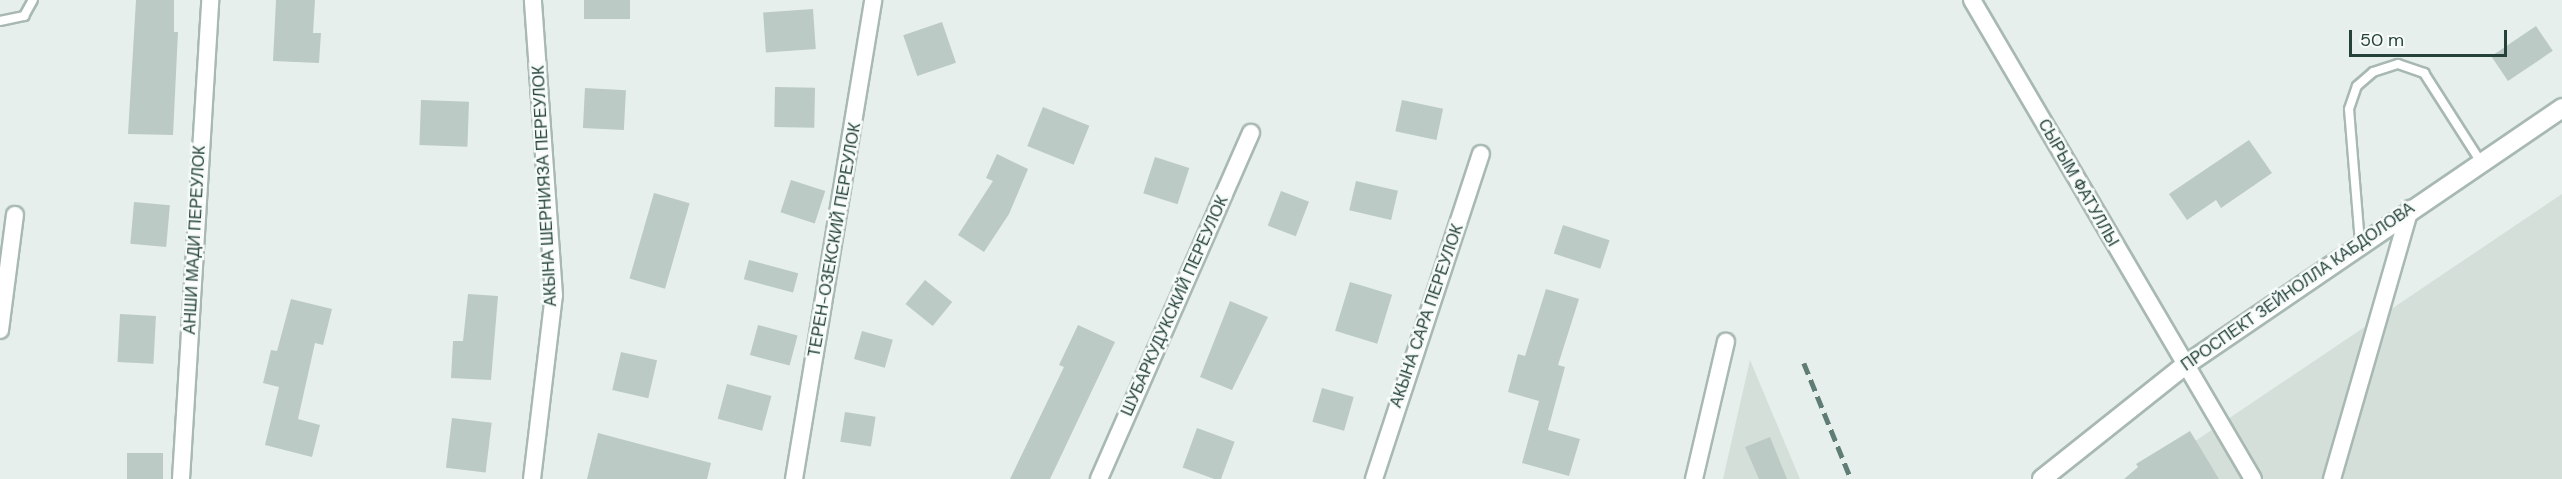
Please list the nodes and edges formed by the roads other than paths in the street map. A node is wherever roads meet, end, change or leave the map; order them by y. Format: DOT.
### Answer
graph roads {
  1 [pos="33,0"];
  2 [pos="210,0"];
  3 [pos="533,0"];
  4 [pos="873,0"];
  5 [pos="1972,0"];
  6 [pos="0,21"];
  7 [pos="2562,108"];
  8 [pos="1251,133"];
  9 [pos="1481,154"];
  10 [pos="2481,162"];
  11 [pos="2410,209"];
  12 [pos="15,215"];
  13 [pos="2360,243"];
  14 [pos="0,330"];
  15 [pos="1726,342"];
  16 [pos="2184,366"];
  17 [pos="181,479"];
  18 [pos="532,479"];
  19 [pos="794,479"];
  20 [pos="1099,479"];
  21 [pos="1374,479"];
  22 [pos="1694,479"];
  23 [pos="2042,479"];
  24 [pos="2253,479"];
  25 [pos="2332,479"];
  1 -- 6 [label="lane"];
  2 -- 17 [label="street, АНШИ МАДИ ПЕРЕУЛОК"];
  3 -- 18 [label="street, АКЫНА ШЕРНИЯЗА ПЕРЕУЛОК"];
  4 -- 19 [label="street, ТЕРЕН-ОЗЕКСКИЙ ПЕРЕУЛОК"];
  5 -- 16 [label="street, СЫРЫМ ФАТУЛЛЫ"];
  7 -- 10 [label="main road, ПРОСПЕКТ ЗЕЙНОЛЛА КАБДОЛОВА"];
  8 -- 20 [label="street, ШУБАРКУДУКСКИЙ ПЕРЕУЛОК"];
  9 -- 21 [label="street, АКЫНА САРА ПЕРЕУЛОК"];
  10 -- 11 [label="main road, ПРОСПЕКТ ЗЕЙНОЛЛА КАБДОЛОВА"];
  10 -- 13 [label="lane"];
  11 -- 13 [label="main road, ПРОСПЕКТ ЗЕЙНОЛЛА КАБДОЛОВА"];
  11 -- 25 [label="street"];
  12 -- 14 [label="street"];
  13 -- 16 [label="main road, ПРОСПЕКТ ЗЕЙНОЛЛА КАБДОЛОВА"];
  15 -- 22 [label="street"];
  16 -- 23 [label="main road, ПРОСПЕКТ ЗЕЙНОЛЛА КАБДОЛОВА"];
  16 -- 24 [label="street, СЫРЫМ ФАТУЛЛЫ"];
}
